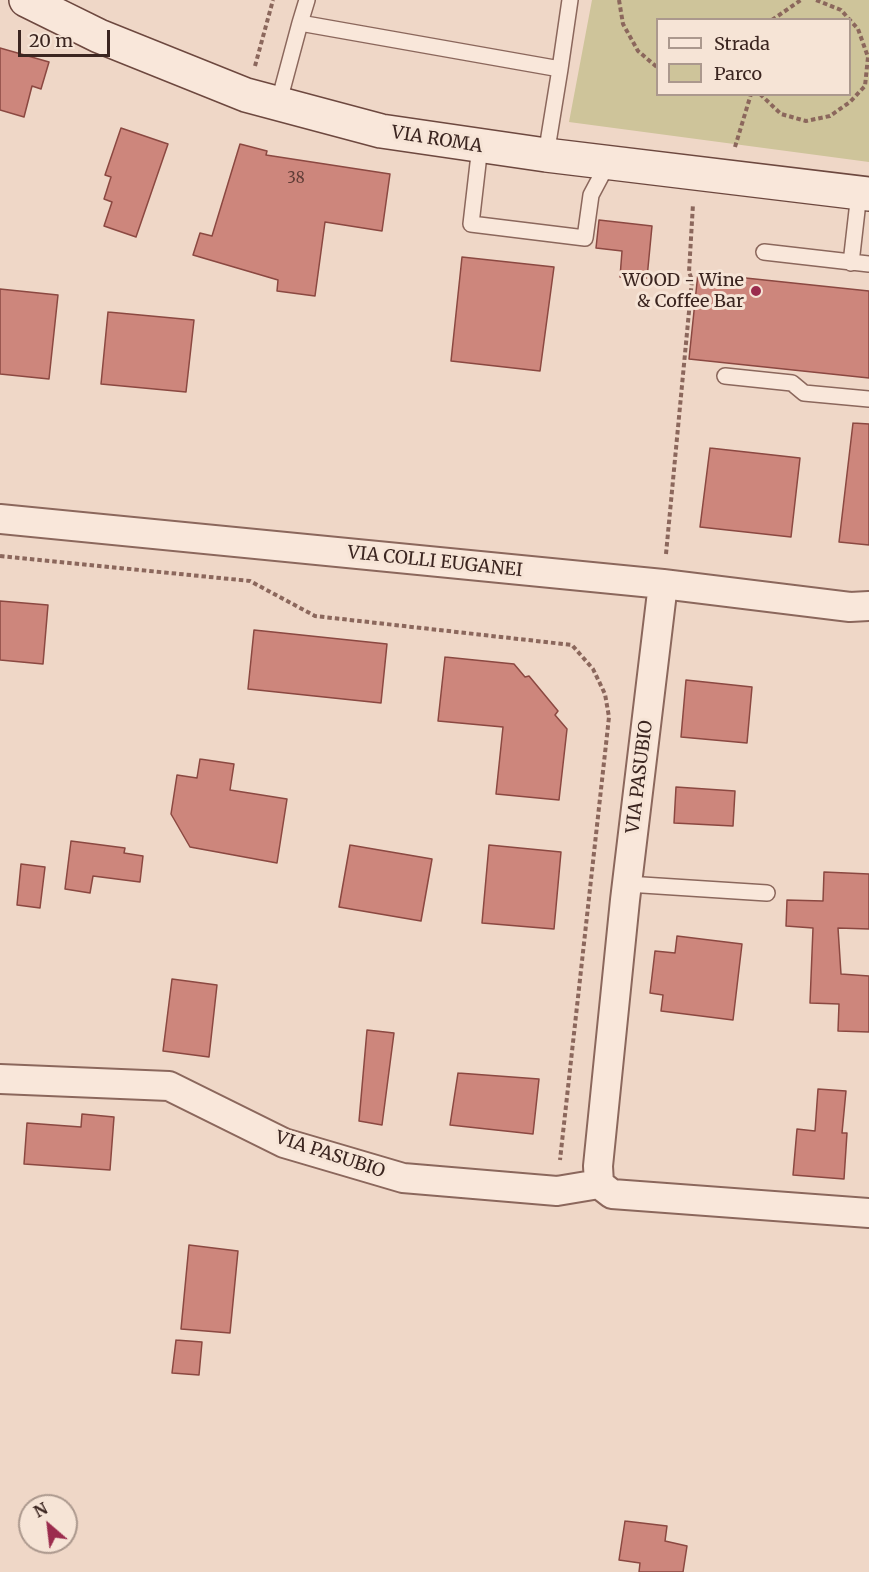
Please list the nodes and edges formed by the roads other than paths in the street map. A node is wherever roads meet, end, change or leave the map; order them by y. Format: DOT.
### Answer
graph roads {
  1 [pos="26,0"];
  2 [pos="307,0"];
  3 [pos="570,0"];
  4 [pos="300,22"];
  5 [pos="560,69"];
  6 [pos="278,105"];
  7 [pos="480,146"];
  8 [pos="546,155"];
  9 [pos="608,163"];
  10 [pos="864,193"];
  11 [pos="764,252"];
  12 [pos="851,263"];
  13 [pos="869,264"];
  14 [pos="725,376"];
  15 [pos="869,399"];
  16 [pos="0,519"];
  17 [pos="663,584"];
  18 [pos="863,609"];
  19 [pos="627,884"];
  20 [pos="767,893"];
  21 [pos="0,1079"];
  22 [pos="599,1184"];
  23 [pos="869,1213"];
  1 -- 6 [label="main road, VIA ROMA"];
  2 -- 4 [label="lane"];
  3 -- 5 [label="lane"];
  4 -- 5 [label="lane"];
  4 -- 6 [label="lane"];
  5 -- 8 [label="lane"];
  6 -- 7 [label="main road, VIA ROMA"];
  7 -- 8 [label="main road, VIA ROMA"];
  7 -- 9 [label="lane"];
  8 -- 9 [label="main road, VIA ROMA"];
  9 -- 10 [label="main road, VIA ROMA"];
  10 -- 12 [label="lane"];
  11 -- 12 [label="lane"];
  12 -- 13 [label="lane"];
  14 -- 15 [label="lane"];
  16 -- 17 [label="street, VIA COLLI EUGANEI"];
  17 -- 18 [label="street, VIA COLLI EUGANEI"];
  17 -- 19 [label="street, VIA PASUBIO"];
  19 -- 20 [label="lane"];
  19 -- 22 [label="street, VIA PASUBIO"];
  21 -- 22 [label="street, VIA PASUBIO"];
  22 -- 23 [label="street"];
}
